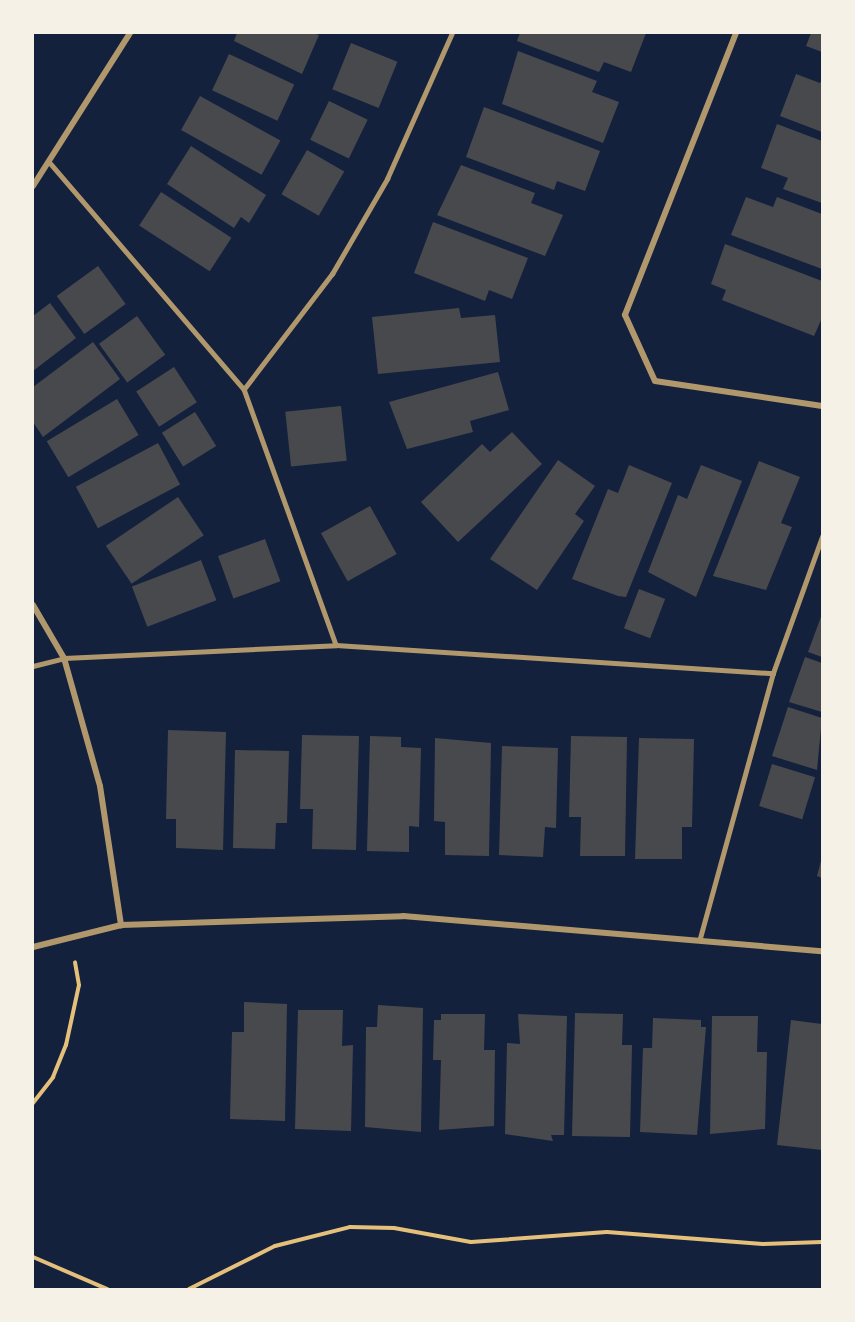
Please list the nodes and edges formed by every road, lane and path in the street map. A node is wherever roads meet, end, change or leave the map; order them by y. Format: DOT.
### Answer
graph roads {
  1 [pos="130,33"];
  2 [pos="452,33"];
  3 [pos="736,33"];
  4 [pos="51,164"];
  5 [pos="33,186"];
  6 [pos="244,389"];
  7 [pos="822,406"];
  8 [pos="822,537"];
  9 [pos="33,605"];
  10 [pos="336,645"];
  11 [pos="64,658"];
  12 [pos="33,666"];
  13 [pos="773,674"];
  14 [pos="121,925"];
  15 [pos="700,938"];
  16 [pos="67,939"];
  17 [pos="33,947"];
  18 [pos="822,951"];
  19 [pos="33,1103"];
  20 [pos="822,1242"];
  21 [pos="33,1257"];
  22 [pos="107,1289"];
  23 [pos="189,1289"];
  1 -- 4 [label="street"];
  2 -- 6 [label="lane"];
  3 -- 7 [label="street"];
  4 -- 5 [label="street"];
  4 -- 6 [label="lane"];
  6 -- 10 [label="lane"];
  8 -- 13 [label="lane"];
  9 -- 11 [label="street"];
  10 -- 11 [label="lane"];
  10 -- 13 [label="lane"];
  11 -- 12 [label="lane"];
  11 -- 14 [label="street"];
  13 -- 15 [label="lane"];
  14 -- 15 [label="street"];
  14 -- 16 [label="street"];
  15 -- 18 [label="street"];
  16 -- 17 [label="street"];
  16 -- 19 [label="path"];
  20 -- 23 [label="path"];
  21 -- 22 [label="path"];
}
